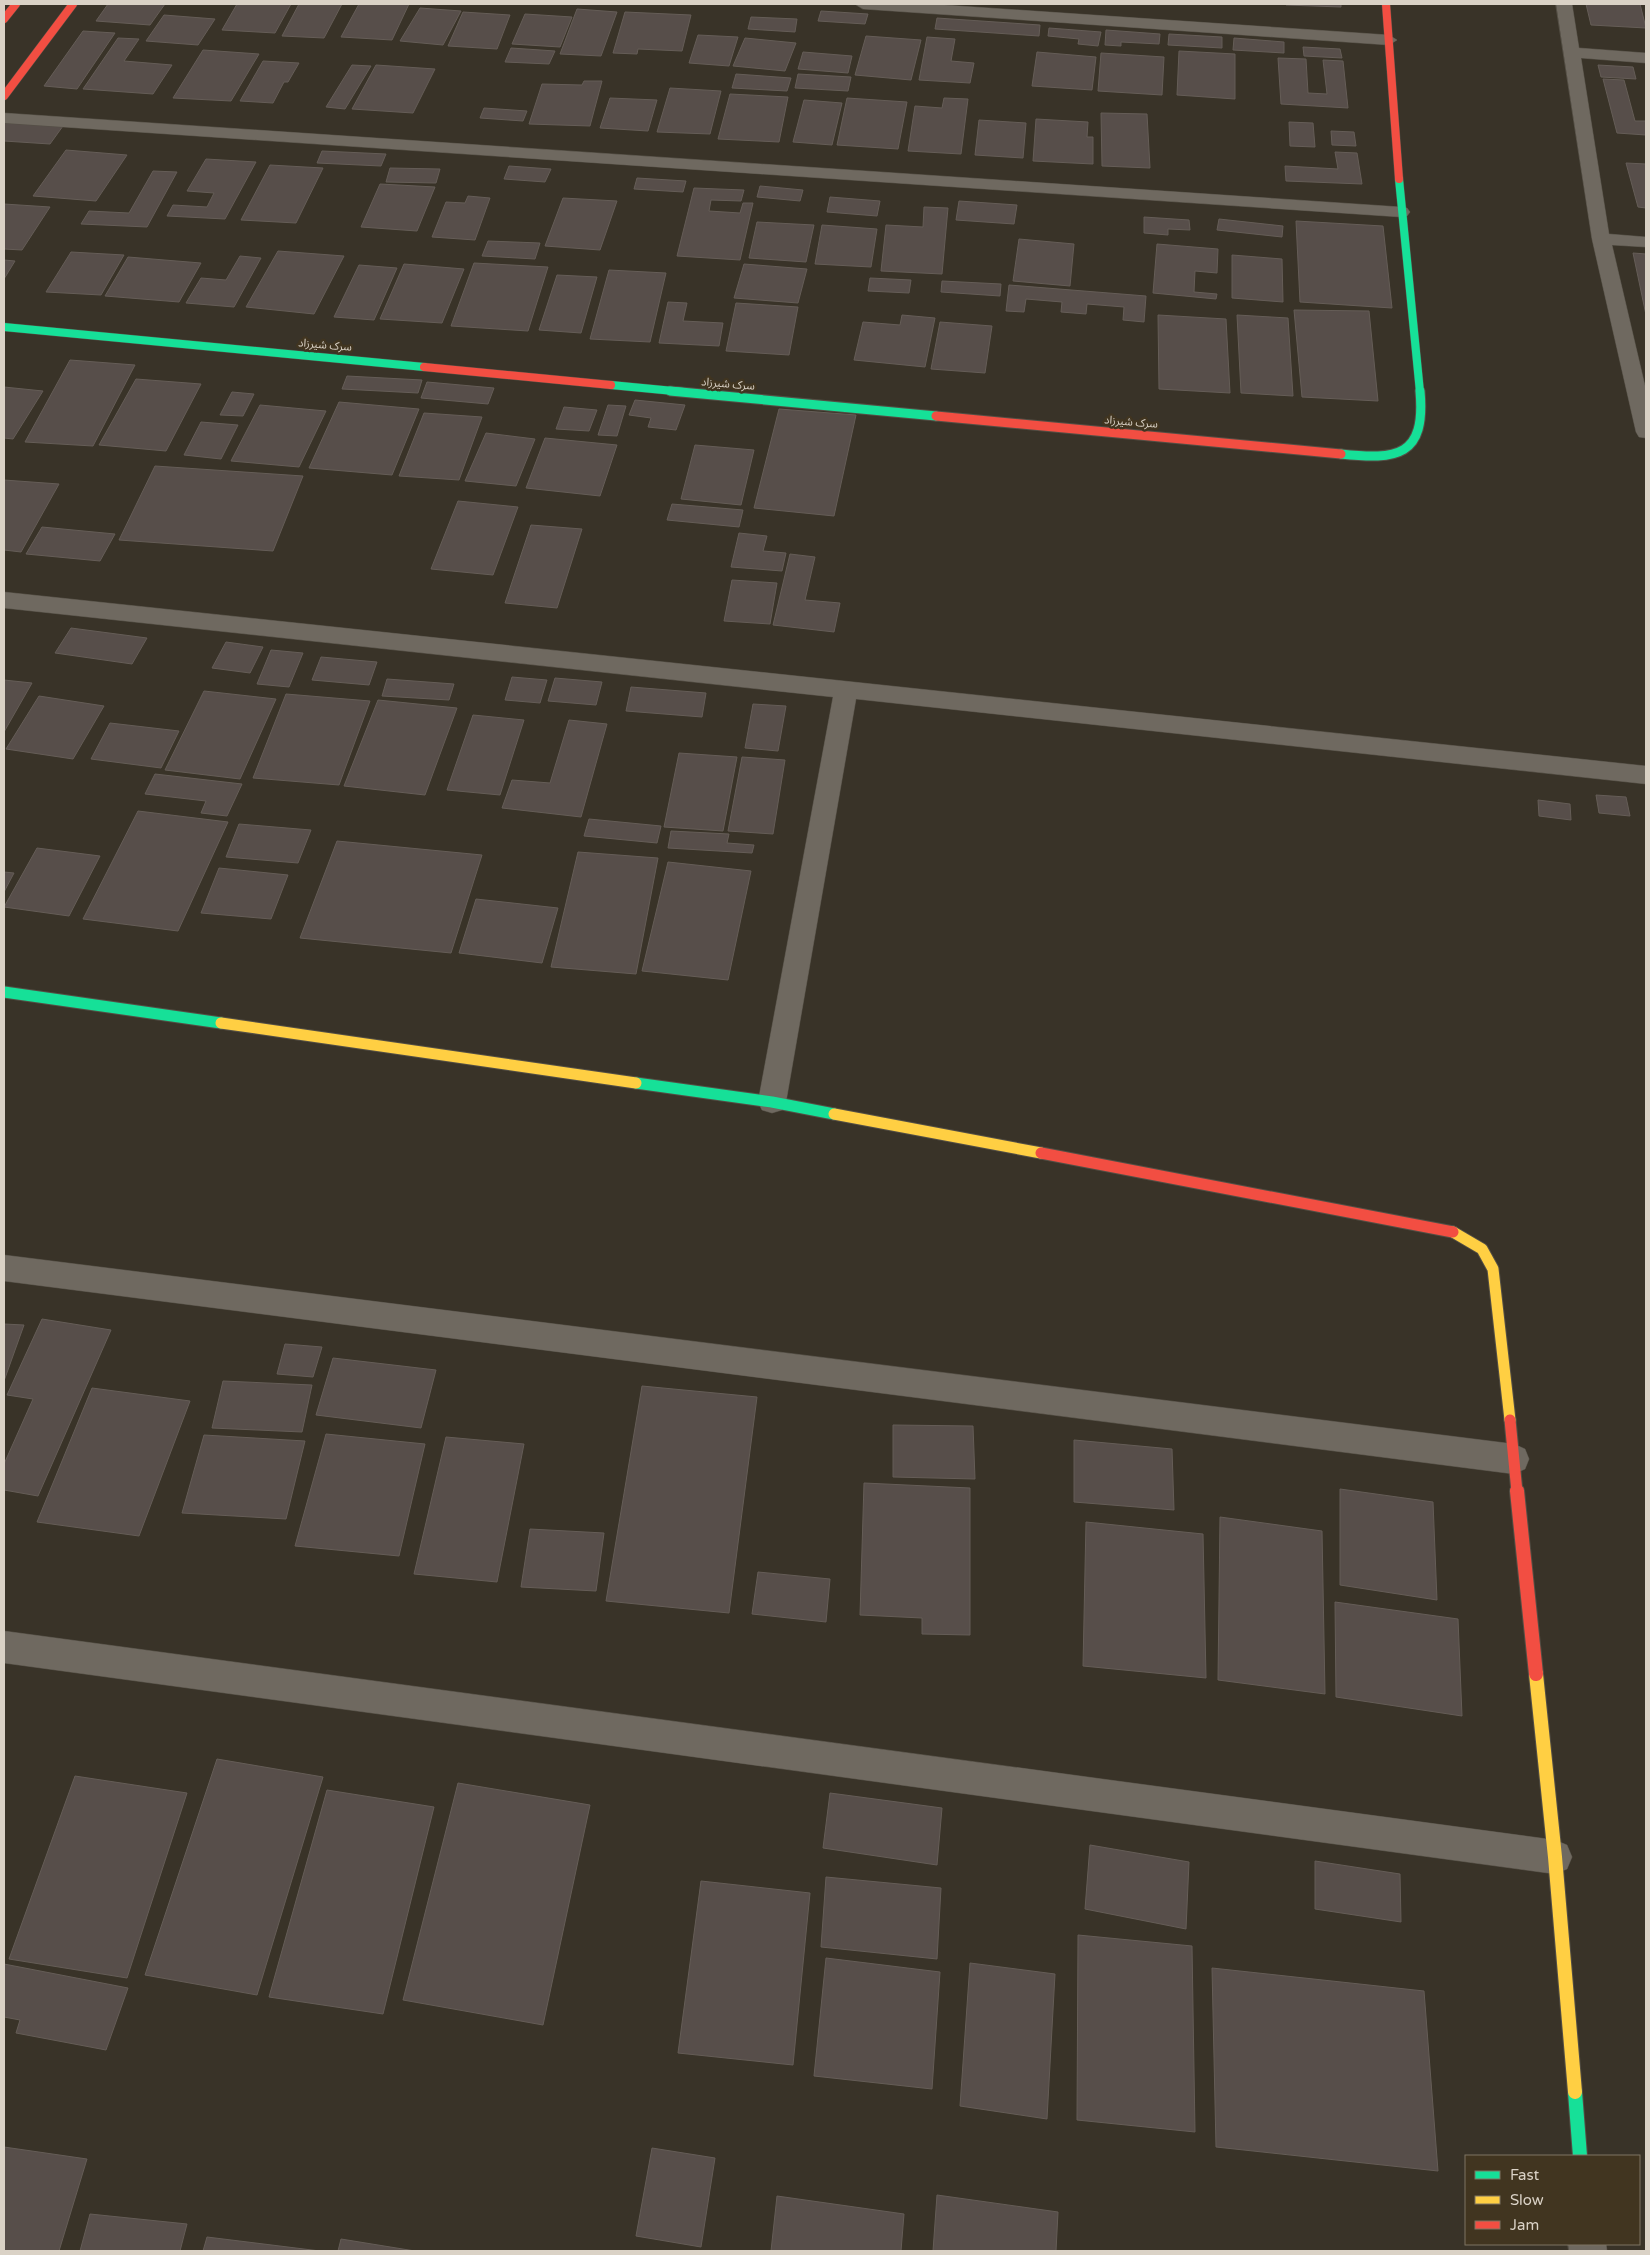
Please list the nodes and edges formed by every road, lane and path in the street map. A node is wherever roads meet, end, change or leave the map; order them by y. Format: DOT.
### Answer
graph roads {
  1 [pos="16,4"];
  2 [pos="73,4"];
  3 [pos="863,4"];
  4 [pos="1386,4"];
  5 [pos="1564,4"];
  6 [pos="4,19"];
  7 [pos="1389,40"];
  8 [pos="1572,52"];
  9 [pos="1646,58"];
  10 [pos="4,96"];
  11 [pos="4,118"];
  12 [pos="1401,212"];
  13 [pos="1601,239"];
  14 [pos="1646,242"];
  15 [pos="4,328"];
  16 [pos="1646,432"];
  17 [pos="4,600"];
  18 [pos="846,690"];
  19 [pos="1646,775"];
  20 [pos="4,992"];
  21 [pos="772,1102"];
  22 [pos="4,1268"];
  23 [pos="1514,1459"];
  24 [pos="4,1647"];
  25 [pos="1555,1857"];
  26 [pos="1580,2155"];
  1 -- 6 [label="street"];
  2 -- 10 [label="street"];
  3 -- 7 [label="street"];
  4 -- 7 [label="street, سرک شیرزاد"];
  5 -- 8 [label="street"];
  7 -- 12 [label="street, سرک شیرزاد"];
  8 -- 9 [label="street"];
  8 -- 13 [label="street"];
  11 -- 12 [label="street"];
  12 -- 15 [label="street, سرک شیرزاد"];
  13 -- 14 [label="street"];
  13 -- 16 [label="street"];
  17 -- 18 [label="street"];
  18 -- 19 [label="street"];
  18 -- 21 [label="street"];
  20 -- 21 [label="street"];
  21 -- 23 [label="street"];
  22 -- 23 [label="street"];
  23 -- 25 [label="street"];
  24 -- 25 [label="street"];
  25 -- 26 [label="street"];
}
